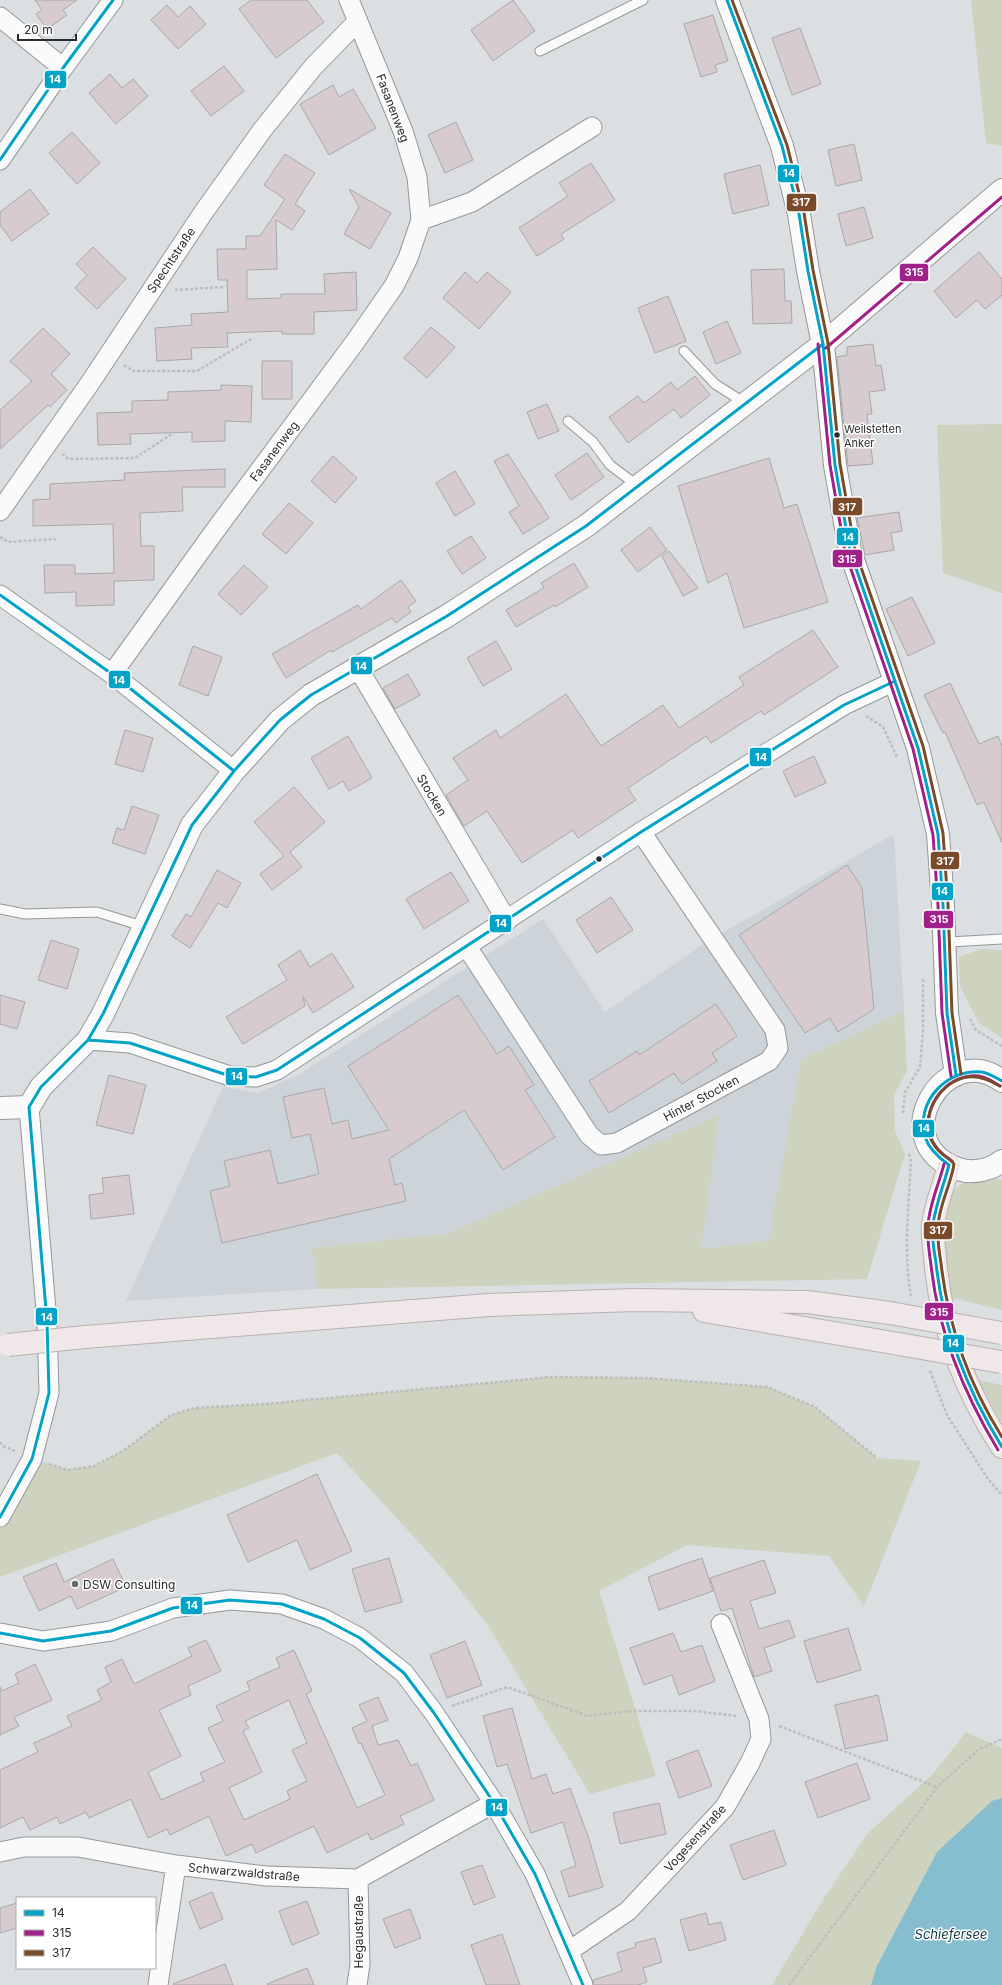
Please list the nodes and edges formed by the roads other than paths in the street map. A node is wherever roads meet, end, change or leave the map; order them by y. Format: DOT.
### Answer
graph roads {
  1 [pos="113,0"];
  2 [pos="349,0"];
  3 [pos="642,0"];
  4 [pos="727,0"];
  5 [pos="0,17"];
  6 [pos="358,21"];
  7 [pos="540,51"];
  8 [pos="63,68"];
  9 [pos="592,127"];
  10 [pos="0,160"];
  11 [pos="1002,190"];
  12 [pos="421,220"];
  13 [pos="823,344"];
  14 [pos="684,351"];
  15 [pos="745,403"];
  16 [pos="568,421"];
  17 [pos="638,486"];
  18 [pos="0,511"];
  19 [pos="1,598"];
  20 [pos="358,668"];
  21 [pos="112,674"];
  22 [pos="895,681"];
  23 [pos="234,771"];
  24 [pos="641,832"];
  25 [pos="0,910"];
  26 [pos="507,921"];
  27 [pos="142,926"];
  28 [pos="1002,939"];
  29 [pos="467,947"];
  30 [pos="945,950"];
  31 [pos="88,1040"];
  32 [pos="956,1075"];
  33 [pos="1002,1081"];
  34 [pos="29,1107"];
  35 [pos="0,1108"];
  36 [pos="1002,1161"];
  37 [pos="949,1165"];
  38 [pos="634,1300"];
  39 [pos="1002,1333"];
  40 [pos="4,1346"];
  41 [pos="1002,1362"];
  42 [pos="1002,1447"];
  43 [pos="0,1517"];
  44 [pos="721,1624"];
  45 [pos="0,1632"];
  46 [pos="494,1803"];
  47 [pos="0,1852"];
  48 [pos="176,1866"];
  49 [pos="358,1879"];
  50 [pos="569,1951"];
  51 [pos="158,1985"];
  52 [pos="356,1985"];
  53 [pos="583,1985"];
  1 -- 8 [label="street"];
  2 -- 6 [label="street, Fasanenweg"];
  3 -- 7 [label="lane"];
  4 -- 13 [label="street"];
  5 -- 8 [label="street"];
  6 -- 12 [label="street, Fasanenweg"];
  6 -- 18 [label="street, Spechtstraße"];
  8 -- 10 [label="street"];
  9 -- 12 [label="street"];
  11 -- 13 [label="street"];
  12 -- 21 [label="street, Fasanenweg"];
  13 -- 15 [label="street"];
  13 -- 22 [label="street"];
  14 -- 15 [label="lane"];
  15 -- 17 [label="street"];
  16 -- 17 [label="lane"];
  17 -- 20 [label="street"];
  19 -- 21 [label="street"];
  20 -- 23 [label="street"];
  20 -- 26 [label="street, Stocken"];
  21 -- 23 [label="street"];
  22 -- 24 [label="street"];
  22 -- 30 [label="street"];
  23 -- 27 [label="street"];
  24 -- 26 [label="street"];
  24 -- 29 [label="street, Hinter Stocken"];
  25 -- 27 [label="lane"];
  26 -- 29 [label="street"];
  27 -- 31 [label="street"];
  28 -- 30 [label="lane"];
  29 -- 31 [label="street"];
  30 -- 32 [label="street"];
  31 -- 34 [label="street"];
  32 -- 33 [label="street"];
  32 -- 37 [label="street"];
  34 -- 35 [label="street"];
  34 -- 43 [label="street"];
  36 -- 37 [label="street"];
  37 -- 42 [label="highway"];
  38 -- 39 [label="highway, bridge"];
  38 -- 40 [label="highway, bridge"];
  38 -- 41 [label="highway, bridge"];
  44 -- 50 [label="street, Vogesenstraße"];
  45 -- 46 [label="street"];
  46 -- 49 [label="street"];
  46 -- 50 [label="street"];
  47 -- 48 [label="street, Schwarzwaldstraße"];
  48 -- 49 [label="street, Schwarzwaldstraße"];
  48 -- 51 [label="street"];
  49 -- 52 [label="street, Hegaustraße"];
  50 -- 53 [label="street"];
}
